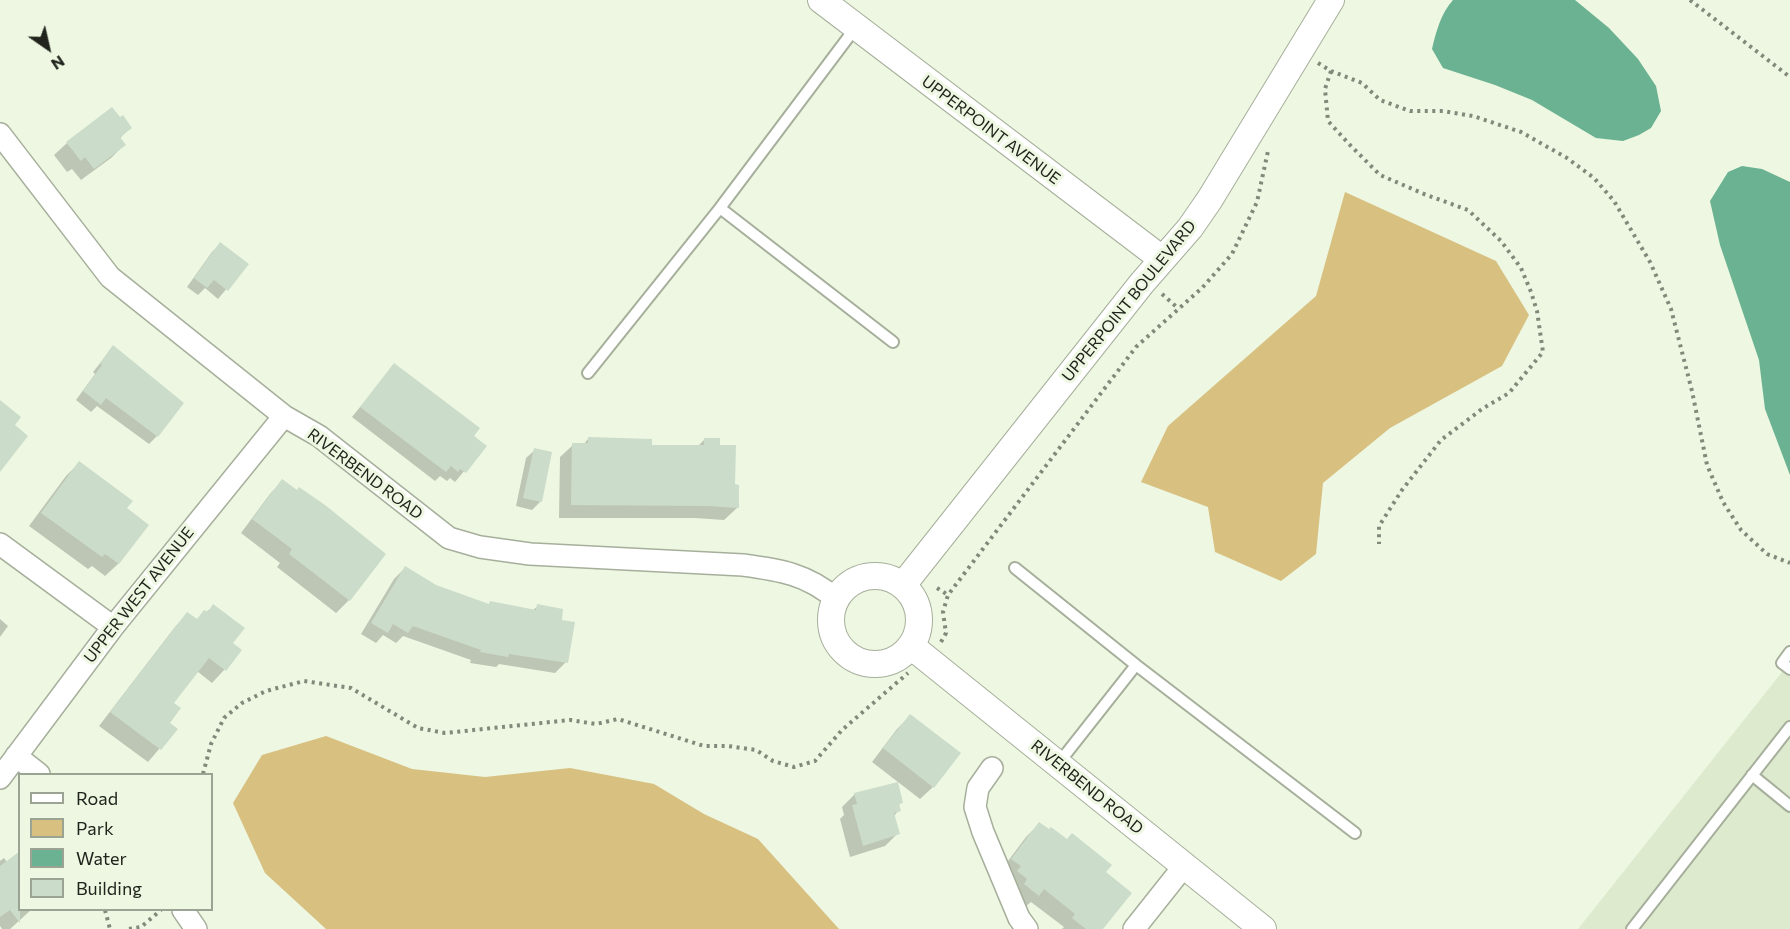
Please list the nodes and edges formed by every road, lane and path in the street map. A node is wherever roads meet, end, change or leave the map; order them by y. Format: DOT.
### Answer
graph roads {
  1 [pos="821,0"];
  2 [pos="1331,0"];
  3 [pos="1690,0"];
  4 [pos="856,27"];
  5 [pos="1300,51"];
  6 [pos="1331,71"];
  7 [pos="1790,77"];
  8 [pos="0,134"];
  9 [pos="1269,144"];
  10 [pos="720,208"];
  11 [pos="1162,260"];
  12 [pos="1155,288"];
  13 [pos="1179,309"];
  14 [pos="892,342"];
  15 [pos="588,373"];
  16 [pos="284,416"];
  17 [pos="0,544"];
  18 [pos="1379,544"];
  19 [pos="1790,563"];
  20 [pos="1015,568"];
  21 [pos="903,585"];
  22 [pos="937,588"];
  23 [pos="948,595"];
  24 [pos="836,599"];
  25 [pos="113,627"];
  26 [pos="926,649"];
  27 [pos="1790,652"];
  28 [pos="1136,664"];
  29 [pos="1790,669"];
  30 [pos="1790,727"];
  31 [pos="16,756"];
  32 [pos="1058,764"];
  33 [pos="992,768"];
  34 [pos="38,773"];
  35 [pos="203,773"];
  36 [pos="1752,776"];
  37 [pos="0,778"];
  38 [pos="1790,806"];
  39 [pos="1355,833"];
  40 [pos="1184,866"];
  41 [pos="106,911"];
  42 [pos="158,911"];
  43 [pos="184,911"];
  44 [pos="110,929"];
  45 [pos="129,929"];
  46 [pos="196,929"];
  47 [pos="1027,929"];
  48 [pos="1134,929"];
  49 [pos="1263,929"];
  50 [pos="1632,929"];
  1 -- 4 [label="street, UPPERPOINT AVENUE"];
  2 -- 5 [label="street, UPPERPOINT BOULEVARD"];
  3 -- 7 [label="path"];
  4 -- 10 [label="lane"];
  4 -- 11 [label="street, UPPERPOINT AVENUE"];
  5 -- 6 [label="path"];
  5 -- 11 [label="street, UPPERPOINT BOULEVARD"];
  6 -- 18 [label="path"];
  6 -- 19 [label="path"];
  8 -- 16 [label="street, RIVERBEND ROAD"];
  9 -- 13 [label="path"];
  10 -- 14 [label="lane"];
  10 -- 15 [label="lane"];
  11 -- 21 [label="street, UPPERPOINT BOULEVARD"];
  12 -- 13 [label="path"];
  13 -- 23 [label="path"];
  16 -- 24 [label="street, RIVERBEND ROAD"];
  16 -- 25 [label="street, UPPER WEST AVENUE"];
  17 -- 25 [label="street"];
  20 -- 28 [label="lane"];
  21 -- 24 [label="street"];
  21 -- 26 [label="street"];
  22 -- 23 [label="path"];
  23 -- 26 [label="path"];
  24 -- 26 [label="street"];
  25 -- 31 [label="street, UPPER WEST AVENUE"];
  26 -- 32 [label="street, RIVERBEND ROAD"];
  26 -- 35 [label="path"];
  27 -- 29 [label="lane"];
  28 -- 32 [label="lane"];
  28 -- 39 [label="lane"];
  30 -- 36 [label="lane"];
  31 -- 34 [label="street"];
  31 -- 37 [label="street, UPPER WEST AVENUE"];
  32 -- 40 [label="street, RIVERBEND ROAD"];
  33 -- 47 [label="street"];
  36 -- 38 [label="lane"];
  36 -- 50 [label="lane"];
  40 -- 48 [label="street"];
  40 -- 49 [label="street, RIVERBEND ROAD"];
  41 -- 44 [label="path"];
  42 -- 45 [label="path"];
  43 -- 46 [label="street"];
}
